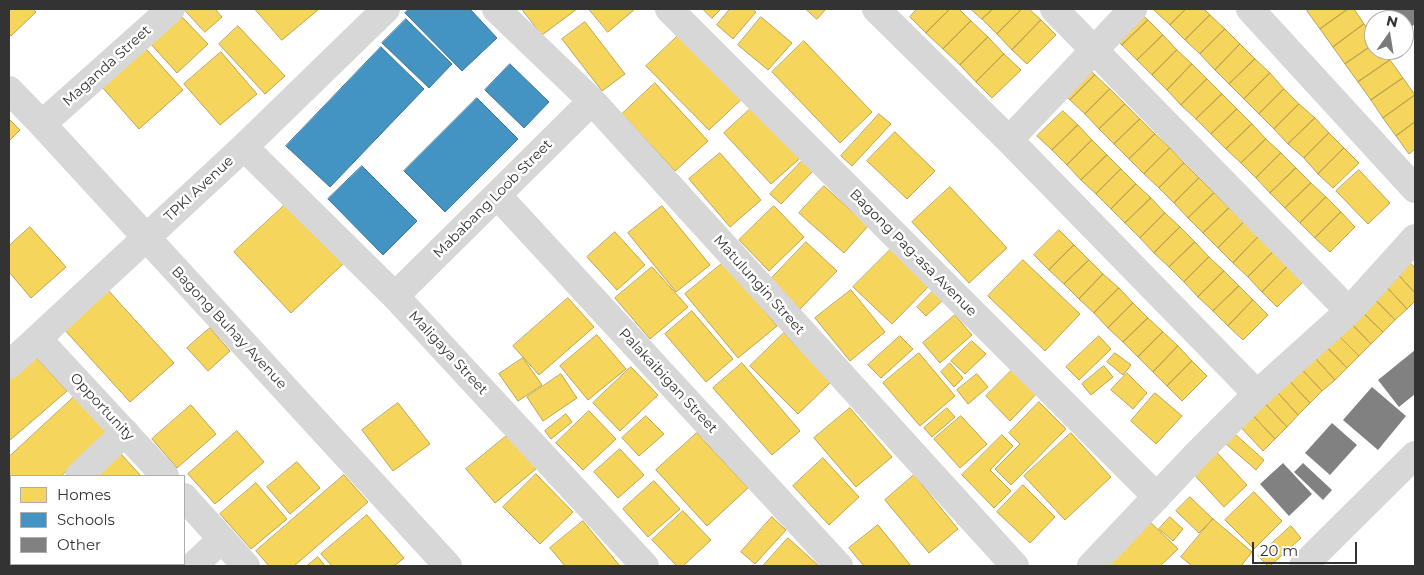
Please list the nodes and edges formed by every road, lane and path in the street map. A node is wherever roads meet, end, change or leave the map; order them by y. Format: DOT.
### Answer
graph roads {
  1 [pos="171,9"];
  2 [pos="386,9"];
  3 [pos="496,9"];
  4 [pos="669,9"];
  5 [pos="876,9"];
  6 [pos="1054,9"];
  7 [pos="1133,9"];
  8 [pos="1250,9"];
  9 [pos="1095,50"];
  10 [pos="9,90"];
  11 [pos="592,101"];
  12 [pos="42,124"];
  13 [pos="1009,140"];
  14 [pos="244,147"];
  15 [pos="1415,189"];
  16 [pos="497,195"];
  17 [pos="146,238"];
  18 [pos="1415,238"];
  19 [pos="395,296"];
  20 [pos="1349,311"];
  21 [pos="38,339"];
  22 [pos="9,366"];
  23 [pos="1257,394"];
  24 [pos="125,432"];
  25 [pos="1415,455"];
  26 [pos="80,475"];
  27 [pos="164,475"];
  28 [pos="185,497"];
  29 [pos="1157,497"];
  30 [pos="222,539"];
  31 [pos="193,566"];
  32 [pos="246,566"];
  33 [pos="448,566"];
  34 [pos="646,566"];
  35 [pos="839,566"];
  36 [pos="1016,566"];
  37 [pos="1091,566"];
  38 [pos="1302,566"];
  1 -- 12 [label="street, Maganda Street"];
  2 -- 14 [label="street, TPKI Avenue"];
  3 -- 11 [label="street, Matulungin Street"];
  4 -- 29 [label="street, Bagong Pag-asa Avenue"];
  5 -- 13 [label="street"];
  6 -- 9 [label="street"];
  7 -- 9 [label="street"];
  8 -- 15 [label="street"];
  9 -- 13 [label="street"];
  9 -- 20 [label="street"];
  10 -- 12 [label="street, Bagong Buhay Avenue"];
  11 -- 16 [label="street, Mababang Loob Street"];
  11 -- 36 [label="street, Matulungin Street"];
  12 -- 17 [label="street, Bagong Buhay Avenue"];
  13 -- 23 [label="street"];
  14 -- 17 [label="street, TPKI Avenue"];
  14 -- 19 [label="street, Maligaya Street"];
  16 -- 19 [label="street, Mababang Loob Street"];
  16 -- 35 [label="street, Palakaibigan Street"];
  17 -- 21 [label="street, TPKI Avenue"];
  17 -- 33 [label="street, Bagong Buhay Avenue"];
  18 -- 20 [label="street"];
  19 -- 34 [label="street, Maligaya Street"];
  20 -- 23 [label="street"];
  21 -- 22 [label="street, TPKI Avenue"];
  21 -- 24 [label="street, Opportunity"];
  23 -- 29 [label="street"];
  24 -- 26 [label="street"];
  24 -- 27 [label="street, Opportunity"];
  25 -- 38 [label="street"];
  28 -- 30 [label="street"];
  29 -- 37 [label="street"];
  30 -- 31 [label="street"];
  30 -- 32 [label="street"];
}
